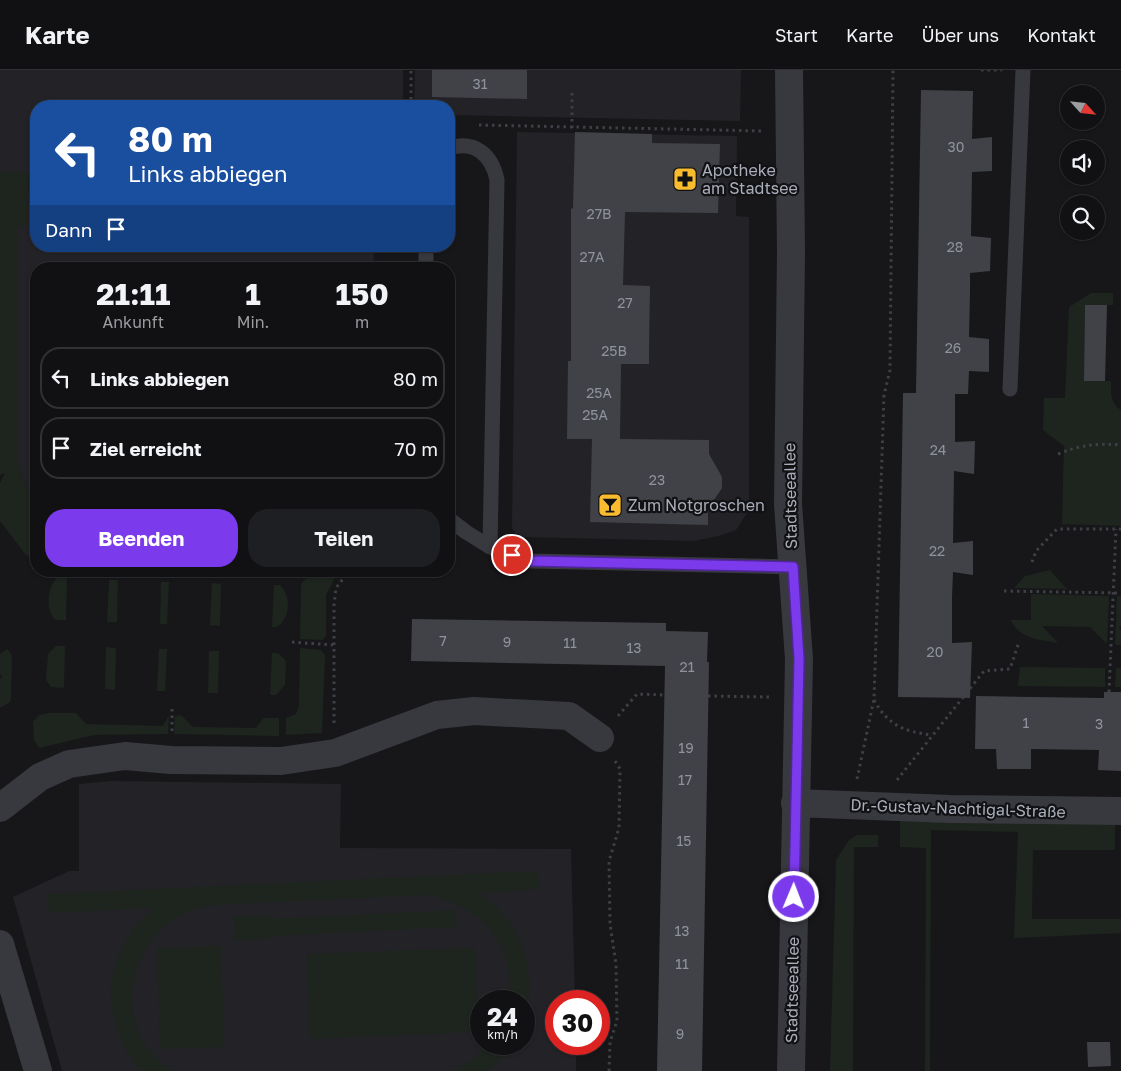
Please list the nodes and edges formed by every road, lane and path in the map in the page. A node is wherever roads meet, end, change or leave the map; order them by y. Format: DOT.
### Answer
graph roads {
  1 [pos="411,70"];
  2 [pos="789,70"];
  3 [pos="893,70"];
  4 [pos="1023,70"];
  5 [pos="572,92"];
  6 [pos="410,100"];
  7 [pos="473,125"];
  8 [pos="572,128"];
  9 [pos="791,132"];
  10 [pos="455,147"];
  11 [pos="1010,389"];
  12 [pos="1121,445"];
  13 [pos="1058,454"];
  14 [pos="455,524"];
  15 [pos="1119,529"];
  16 [pos="490,547"];
  17 [pos="1032,562"];
  18 [pos="793,567"];
  19 [pos="344,577"];
  20 [pos="1004,591"];
  21 [pos="1114,593"];
  22 [pos="1121,593"];
  23 [pos="292,642"];
  24 [pos="1019,642"];
  25 [pos="333,645"];
  26 [pos="1109,692"];
  27 [pos="664,695"];
  28 [pos="708,696"];
  29 [pos="798,698"];
  30 [pos="874,700"];
  31 [pos="932,735"];
  32 [pos="600,738"];
  33 [pos="334,752"];
  34 [pos="796,803"];
  35 [pos="854,804"];
  36 [pos="889,807"];
  37 [pos="0,808"];
  38 [pos="1121,811"];
  39 [pos="0,944"];
  40 [pos="38,1071"];
  41 [pos="609,1071"];
  42 [pos="791,1071"];
  1 -- 6 [label="path"];
  2 -- 9 [label="street, Stadtseeallee"];
  3 -- 30 [label="path"];
  4 -- 11 [label="lane"];
  5 -- 8 [label="path"];
  7 -- 8 [label="path"];
  8 -- 9 [label="path"];
  9 -- 18 [label="street, Stadtseeallee"];
  10 -- 16 [label="lane"];
  12 -- 13 [label="path"];
  14 -- 16 [label="lane"];
  15 -- 17 [label="path"];
  15 -- 21 [label="path"];
  16 -- 18 [label="lane"];
  18 -- 29 [label="street, Stadtseeallee"];
  19 -- 25 [label="path"];
  20 -- 21 [label="path"];
  21 -- 22 [label="path"];
  21 -- 26 [label="path"];
  23 -- 25 [label="path"];
  24 -- 31 [label="path"];
  25 -- 33 [label="path"];
  27 -- 32 [label="path"];
  28 -- 29 [label="path"];
  29 -- 34 [label="street, Stadtseeallee"];
  30 -- 31 [label="path"];
  30 -- 35 [label="path"];
  31 -- 36 [label="path"];
  32 -- 33 [label="street"];
  32 -- 41 [label="path"];
  33 -- 37 [label="street"];
  34 -- 35 [label="street, Dr.-Gustav-Nachtigal-Straße"];
  34 -- 42 [label="street, Stadtseeallee"];
  35 -- 36 [label="street, Dr.-Gustav-Nachtigal-Straße"];
  36 -- 38 [label="street, Dr.-Gustav-Nachtigal-Straße"];
  39 -- 40 [label="street"];
}
